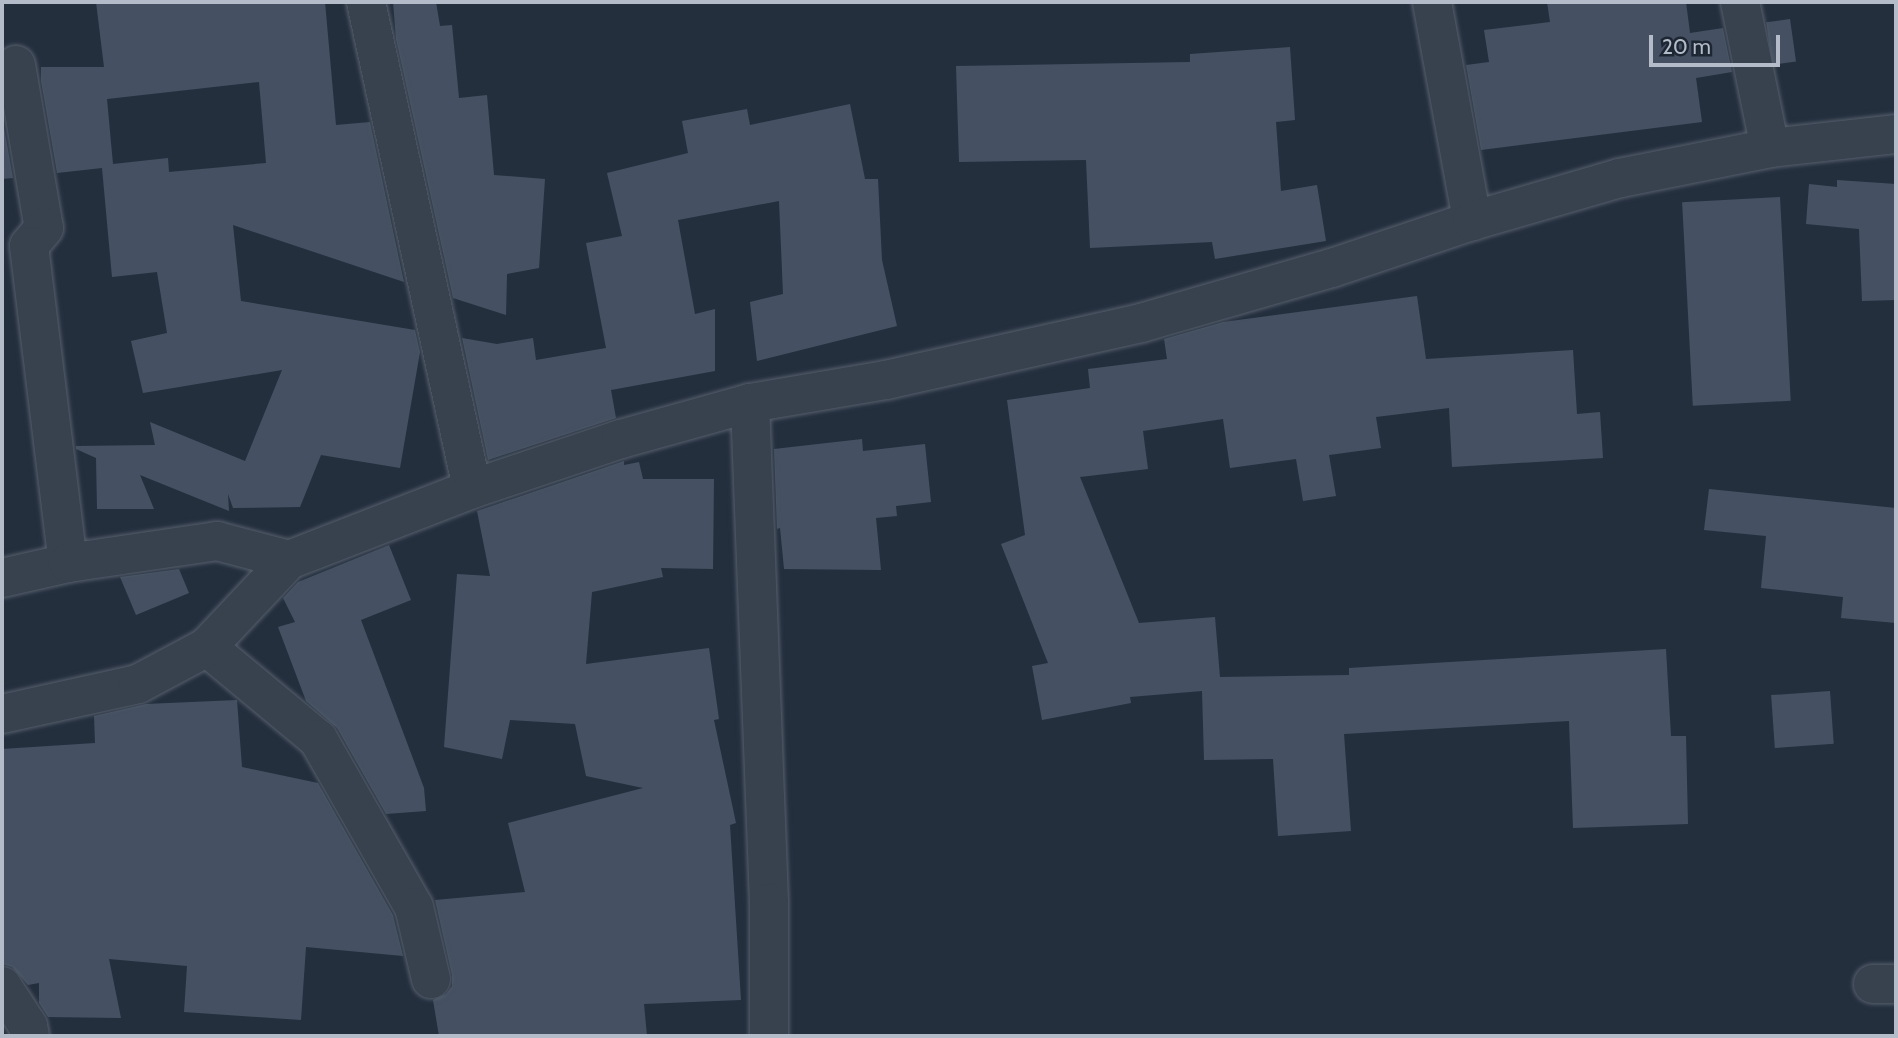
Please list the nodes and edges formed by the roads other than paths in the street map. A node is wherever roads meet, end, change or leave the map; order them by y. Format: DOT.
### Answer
graph roads {
  1 [pos="366,2"];
  2 [pos="1432,2"];
  3 [pos="1740,2"];
  4 [pos="16,65"];
  5 [pos="1896,134"];
  6 [pos="1770,148"];
  7 [pos="1472,221"];
  8 [pos="750,403"];
  9 [pos="472,489"];
  10 [pos="289,560"];
  11 [pos="68,562"];
  12 [pos="2,579"];
  13 [pos="206,647"];
  14 [pos="2,714"];
  15 [pos="431,979"];
  16 [pos="2,986"];
  17 [pos="30,1036"];
  18 [pos="769,1036"];
  1 -- 9 [label="street"];
  2 -- 7 [label="street"];
  3 -- 6 [label="street"];
  4 -- 11 [label="street"];
  5 -- 6 [label="street"];
  6 -- 7 [label="street"];
  7 -- 8 [label="street"];
  8 -- 9 [label="street"];
  8 -- 18 [label="street"];
  9 -- 10 [label="street"];
  10 -- 11 [label="street"];
  10 -- 13 [label="street"];
  11 -- 12 [label="street"];
  13 -- 14 [label="street"];
  13 -- 15 [label="street"];
  16 -- 17 [label="street"];
}
